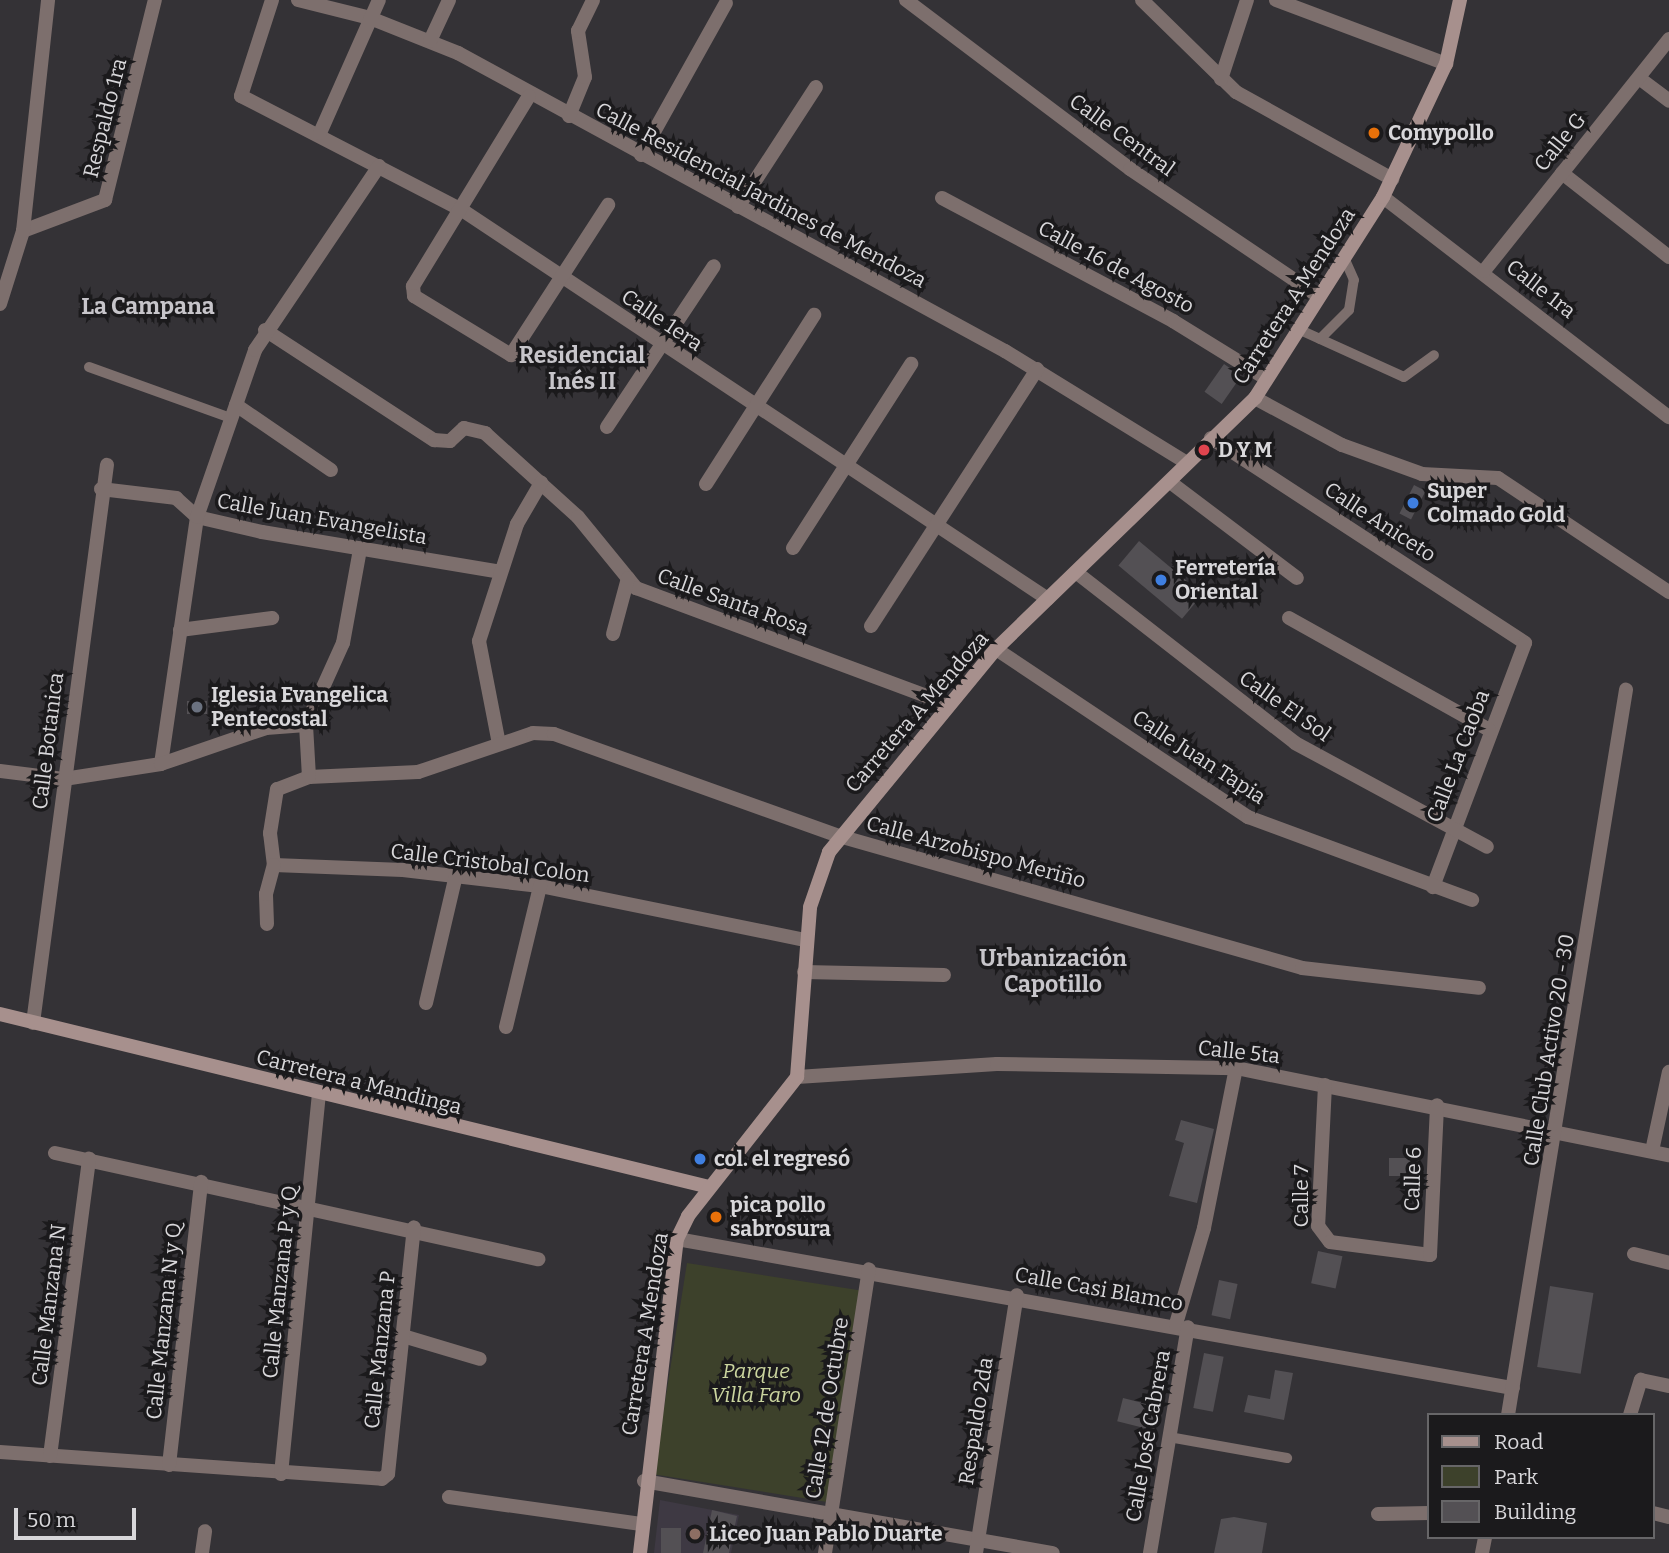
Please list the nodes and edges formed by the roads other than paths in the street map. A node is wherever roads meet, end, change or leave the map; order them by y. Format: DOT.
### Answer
graph roads {
  1 [pos="48,0"];
  2 [pos="155,0"];
  3 [pos="272,0"];
  4 [pos="298,0"];
  5 [pos="379,0"];
  6 [pos="449,0"];
  7 [pos="593,0"];
  8 [pos="906,0"];
  9 [pos="1142,0"];
  10 [pos="1247,0"];
  11 [pos="1276,0"];
  12 [pos="1460,0"];
  13 [pos="726,4"];
  14 [pos="370,18"];
  15 [pos="1669,39"];
  16 [pos="430,41"];
  17 [pos="1446,64"];
  18 [pos="1639,78"];
  19 [pos="1221,79"];
  20 [pos="816,87"];
  21 [pos="529,96"];
  22 [pos="1669,101"];
  23 [pos="569,116"];
  24 [pos="320,133"];
  25 [pos="641,155"];
  26 [pos="379,166"];
  27 [pos="1562,173"];
  28 [pos="1392,179"];
  29 [pos="1383,197"];
  30 [pos="942,198"];
  31 [pos="608,205"];
  32 [pos="738,207"];
  33 [pos="462,210"];
  34 [pos="23,231"];
  35 [pos="1669,257"];
  36 [pos="1344,258"];
  37 [pos="714,267"];
  38 [pos="1484,271"];
  39 [pos="564,278"];
  40 [pos="1318,296"];
  41 [pos="0,304"];
  42 [pos="814,315"];
  43 [pos="265,330"];
  44 [pos="1298,330"];
  45 [pos="1320,339"];
  46 [pos="661,346"];
  47 [pos="1434,355"];
  48 [pos="911,365"];
  49 [pos="89,367"];
  50 [pos="1037,369"];
  51 [pos="1267,379"];
  52 [pos="1255,398"];
  53 [pos="755,407"];
  54 [pos="234,411"];
  55 [pos="1669,417"];
  56 [pos="607,427"];
  57 [pos="1211,438"];
  58 [pos="1188,463"];
  59 [pos="107,465"];
  60 [pos="846,466"];
  61 [pos="331,470"];
  62 [pos="1170,482"];
  63 [pos="541,483"];
  64 [pos="706,484"];
  65 [pos="101,489"];
  66 [pos="197,517"];
  67 [pos="937,525"];
  68 [pos="793,548"];
  69 [pos="360,549"];
  70 [pos="500,572"];
  71 [pos="1077,573"];
  72 [pos="628,578"];
  73 [pos="1297,578"];
  74 [pos="1669,592"];
  75 [pos="1048,599"];
  76 [pos="272,618"];
  77 [pos="1289,618"];
  78 [pos="871,626"];
  79 [pos="180,630"];
  80 [pos="613,634"];
  81 [pos="1525,643"];
  82 [pos="996,649"];
  83 [pos="1626,690"];
  84 [pos="946,704"];
  85 [pos="306,725"];
  86 [pos="1489,730"];
  87 [pos="499,744"];
  88 [pos="161,764"];
  89 [pos="0,771"];
  90 [pos="309,778"];
  91 [pos="64,779"];
  92 [pos="1453,823"];
  93 [pos="839,836"];
  94 [pos="1487,847"];
  95 [pos="274,865"];
  96 [pos="456,875"];
  97 [pos="540,886"];
  98 [pos="1433,887"];
  99 [pos="1472,900"];
  100 [pos="267,924"];
  101 [pos="806,940"];
  102 [pos="804,972"];
  103 [pos="944,975"];
  104 [pos="1479,989"];
  105 [pos="426,1003"];
  106 [pos="0,1014"];
  107 [pos="33,1023"];
  108 [pos="506,1027"];
  109 [pos="1236,1068"];
  110 [pos="1669,1072"];
  111 [pos="797,1077"];
  112 [pos="1325,1085"];
  113 [pos="319,1094"];
  114 [pos="1437,1105"];
  115 [pos="1559,1130"];
  116 [pos="1652,1151"];
  117 [pos="55,1153"];
  118 [pos="1669,1155"];
  119 [pos="89,1159"];
  120 [pos="201,1182"];
  121 [pos="709,1187"];
  122 [pos="309,1204"];
  123 [pos="414,1227"];
  124 [pos="677,1239"];
  125 [pos="1430,1255"];
  126 [pos="1634,1255"];
  127 [pos="540,1259"];
  128 [pos="1669,1263"];
  129 [pos="869,1269"];
  130 [pos="1017,1295"];
  131 [pos="1182,1325"];
  132 [pos="403,1336"];
  133 [pos="480,1359"];
  134 [pos="1669,1386"];
  135 [pos="1513,1388"];
  136 [pos="1508,1413"];
  137 [pos="1631,1413"];
  138 [pos="1169,1437"];
  139 [pos="0,1452"];
  140 [pos="50,1455"];
  141 [pos="1287,1458"];
  142 [pos="169,1465"];
  143 [pos="281,1474"];
  144 [pos="644,1481"];
  145 [pos="449,1497"];
  146 [pos="1428,1513"];
  147 [pos="1378,1514"];
  148 [pos="832,1517"];
  149 [pos="641,1524"];
  150 [pos="205,1531"];
  151 [pos="977,1547"];
  152 [pos="202,1553"];
  153 [pos="640,1553"];
  154 [pos="825,1553"];
  155 [pos="1054,1553"];
  156 [pos="1150,1553"];
  1 -- 34 [label="street"];
  2 -- 34 [label="street, Respaldo 1ra"];
  3 -- 24 [label="street, Calle 1era"];
  4 -- 14 [label="street, Calle Residencial Jardines de Mendoza"];
  5 -- 14 [label="street"];
  6 -- 16 [label="street"];
  7 -- 23 [label="street"];
  8 -- 40 [label="street, Calle Central"];
  9 -- 19 [label="street"];
  10 -- 19 [label="street"];
  11 -- 17 [label="street"];
  12 -- 17 [label="street, Carretera A Mendoza"];
  13 -- 25 [label="street"];
  14 -- 16 [label="street, Calle Residencial Jardines de Mendoza"];
  14 -- 24 [label="street"];
  15 -- 18 [label="street, Calle G"];
  16 -- 21 [label="street, Calle Residencial Jardines de Mendoza"];
  17 -- 28 [label="street, Carretera A Mendoza"];
  18 -- 22 [label="street"];
  18 -- 27 [label="street, Calle G"];
  19 -- 28 [label="street"];
  20 -- 32 [label="street"];
  21 -- 23 [label="street, Calle Residencial Jardines de Mendoza"];
  21 -- 33 [label="street"];
  23 -- 25 [label="street, Calle Residencial Jardines de Mendoza"];
  24 -- 26 [label="street, Calle 1era"];
  25 -- 32 [label="street, Calle Residencial Jardines de Mendoza"];
  26 -- 33 [label="street, Calle 1era"];
  26 -- 43 [label="street"];
  27 -- 35 [label="street"];
  27 -- 38 [label="street, Calle G"];
  28 -- 29 [label="street, Carretera A Mendoza"];
  29 -- 36 [label="street, Carretera A Mendoza"];
  29 -- 38 [label="street, Calle 1ra"];
  30 -- 51 [label="street, Calle 16 de Agosto"];
  31 -- 39 [label="street"];
  32 -- 50 [label="street, Calle Residencial Jardines de Mendoza"];
  33 -- 39 [label="street, Calle 1era"];
  33 -- 39 [label="street"];
  34 -- 41 [label="street"];
  36 -- 40 [label="street, Carretera A Mendoza"];
  36 -- 45 [label="lane"];
  37 -- 46 [label="street"];
  38 -- 55 [label="street, Calle 1ra"];
  39 -- 46 [label="street, Calle 1era"];
  40 -- 44 [label="street, Carretera A Mendoza"];
  42 -- 53 [label="street"];
  43 -- 54 [label="street"];
  43 -- 63 [label="street, Calle Santa Rosa"];
  44 -- 45 [label="lane"];
  44 -- 51 [label="street, Carretera A Mendoza"];
  45 -- 47 [label="lane"];
  46 -- 53 [label="street, Calle 1era"];
  46 -- 56 [label="street"];
  48 -- 60 [label="street"];
  49 -- 54 [label="lane"];
  50 -- 58 [label="street, Calle Residencial Jardines de Mendoza"];
  50 -- 67 [label="street"];
  51 -- 52 [label="street, Carretera A Mendoza"];
  52 -- 57 [label="street, Carretera A Mendoza"];
  52 -- 74 [label="street"];
  53 -- 60 [label="street, Calle 1era"];
  53 -- 64 [label="street"];
  54 -- 61 [label="street"];
  54 -- 66 [label="street"];
  57 -- 58 [label="street, Carretera A Mendoza"];
  57 -- 81 [label="street, Calle Aniceto"];
  58 -- 62 [label="street, Carretera A Mendoza"];
  59 -- 65 [label="street, Calle Botanica"];
  60 -- 67 [label="street, Calle 1era"];
  60 -- 68 [label="street"];
  62 -- 71 [label="street, Carretera A Mendoza"];
  62 -- 73 [label="street"];
  63 -- 70 [label="street"];
  63 -- 72 [label="street, Calle Santa Rosa"];
  65 -- 66 [label="street, Calle Juan Evangelista"];
  65 -- 91 [label="street, Calle Botanica"];
  66 -- 69 [label="street, Calle Juan Evangelista"];
  66 -- 79 [label="street"];
  67 -- 75 [label="street, Calle 1era"];
  67 -- 78 [label="street"];
  69 -- 70 [label="street, Calle Juan Evangelista"];
  69 -- 85 [label="street"];
  70 -- 87 [label="street"];
  71 -- 75 [label="street, Carretera A Mendoza"];
  71 -- 92 [label="street, Calle El Sol"];
  72 -- 80 [label="street"];
  72 -- 84 [label="street, Calle Santa Rosa"];
  75 -- 82 [label="street, Carretera A Mendoza"];
  76 -- 79 [label="street"];
  77 -- 86 [label="street"];
  79 -- 88 [label="street"];
  81 -- 86 [label="street, Calle La Caoba"];
  82 -- 84 [label="street, Carretera A Mendoza"];
  82 -- 98 [label="street, Calle Juan Tapia"];
  83 -- 115 [label="street, Calle Club Activo 20 - 30"];
  84 -- 93 [label="street, Carretera A Mendoza"];
  85 -- 88 [label="street"];
  85 -- 90 [label="street"];
  86 -- 92 [label="street, Calle La Caoba"];
  87 -- 90 [label="street, Calle Arzobispo Meriño"];
  87 -- 93 [label="street, Calle Arzobispo Meriño"];
  88 -- 91 [label="street"];
  89 -- 91 [label="street"];
  90 -- 95 [label="street"];
  91 -- 107 [label="street, Calle Botanica"];
  92 -- 94 [label="street, Calle El Sol"];
  92 -- 98 [label="street, Calle La Caoba"];
  93 -- 101 [label="street, Carretera A Mendoza"];
  93 -- 104 [label="street, Calle Arzobispo Meriño"];
  95 -- 96 [label="street, Calle Cristobal Colon"];
  95 -- 100 [label="street"];
  96 -- 97 [label="street, Calle Cristobal Colon"];
  96 -- 105 [label="street"];
  97 -- 101 [label="street, Calle Cristobal Colon"];
  97 -- 108 [label="street"];
  98 -- 99 [label="street, Calle Juan Tapia"];
  101 -- 102 [label="street, Carretera A Mendoza"];
  102 -- 103 [label="street"];
  102 -- 111 [label="street, Carretera A Mendoza"];
  106 -- 107 [label="street, Carretera a Mandinga"];
  107 -- 113 [label="street, Carretera a Mandinga"];
  109 -- 111 [label="street, Calle 5ta"];
  109 -- 112 [label="street, Calle 5ta"];
  109 -- 131 [label="street, Calle José Cabrera"];
  110 -- 116 [label="street"];
  111 -- 121 [label="street, Carretera A Mendoza"];
  112 -- 114 [label="street, Calle 5ta"];
  112 -- 125 [label="street, Calle 7"];
  113 -- 121 [label="street, Carretera a Mandinga"];
  113 -- 122 [label="street, Calle Manzana P y Q"];
  114 -- 115 [label="street, Calle 5ta"];
  114 -- 125 [label="street, Calle 6"];
  115 -- 116 [label="street, Calle 5ta"];
  115 -- 135 [label="street, Calle Club Activo 20 - 30"];
  116 -- 118 [label="street, Calle 5ta"];
  117 -- 119 [label="street"];
  119 -- 120 [label="street"];
  119 -- 140 [label="street, Calle Manzana N"];
  120 -- 122 [label="street"];
  120 -- 142 [label="street, Calle Manzana N y Q"];
  121 -- 124 [label="street, Carretera A Mendoza"];
  122 -- 123 [label="street"];
  122 -- 143 [label="street, Calle Manzana P y Q"];
  123 -- 127 [label="street"];
  123 -- 132 [label="street, Calle Manzana P"];
  124 -- 129 [label="street, Calle Casi Blamco"];
  124 -- 144 [label="street, Carretera A Mendoza"];
  126 -- 128 [label="street"];
  129 -- 130 [label="street, Calle Casi Blamco"];
  129 -- 148 [label="street, Calle 12 de Octubre"];
  130 -- 131 [label="street, Calle Casi Blamco"];
  130 -- 151 [label="street, Respaldo 2da"];
  131 -- 135 [label="street, Calle Casi Blamco"];
  131 -- 138 [label="street, Calle José Cabrera"];
  132 -- 133 [label="street"];
  132 -- 143 [label="street, Calle Manzana P"];
  134 -- 137 [label="street"];
  135 -- 136 [label="street, Calle Club Activo 20 - 30"];
  138 -- 141 [label="lane"];
  138 -- 156 [label="street, Calle José Cabrera"];
  139 -- 140 [label="street"];
  140 -- 142 [label="street"];
  142 -- 143 [label="street"];
  144 -- 148 [label="street"];
  144 -- 149 [label="street, Carretera A Mendoza"];
  145 -- 149 [label="street"];
  146 -- 147 [label="street"];
  148 -- 151 [label="street"];
  148 -- 154 [label="street, Calle 12 de Octubre"];
  149 -- 153 [label="street, Carretera A Mendoza"];
  150 -- 152 [label="street"];
  151 -- 155 [label="street"];
}
